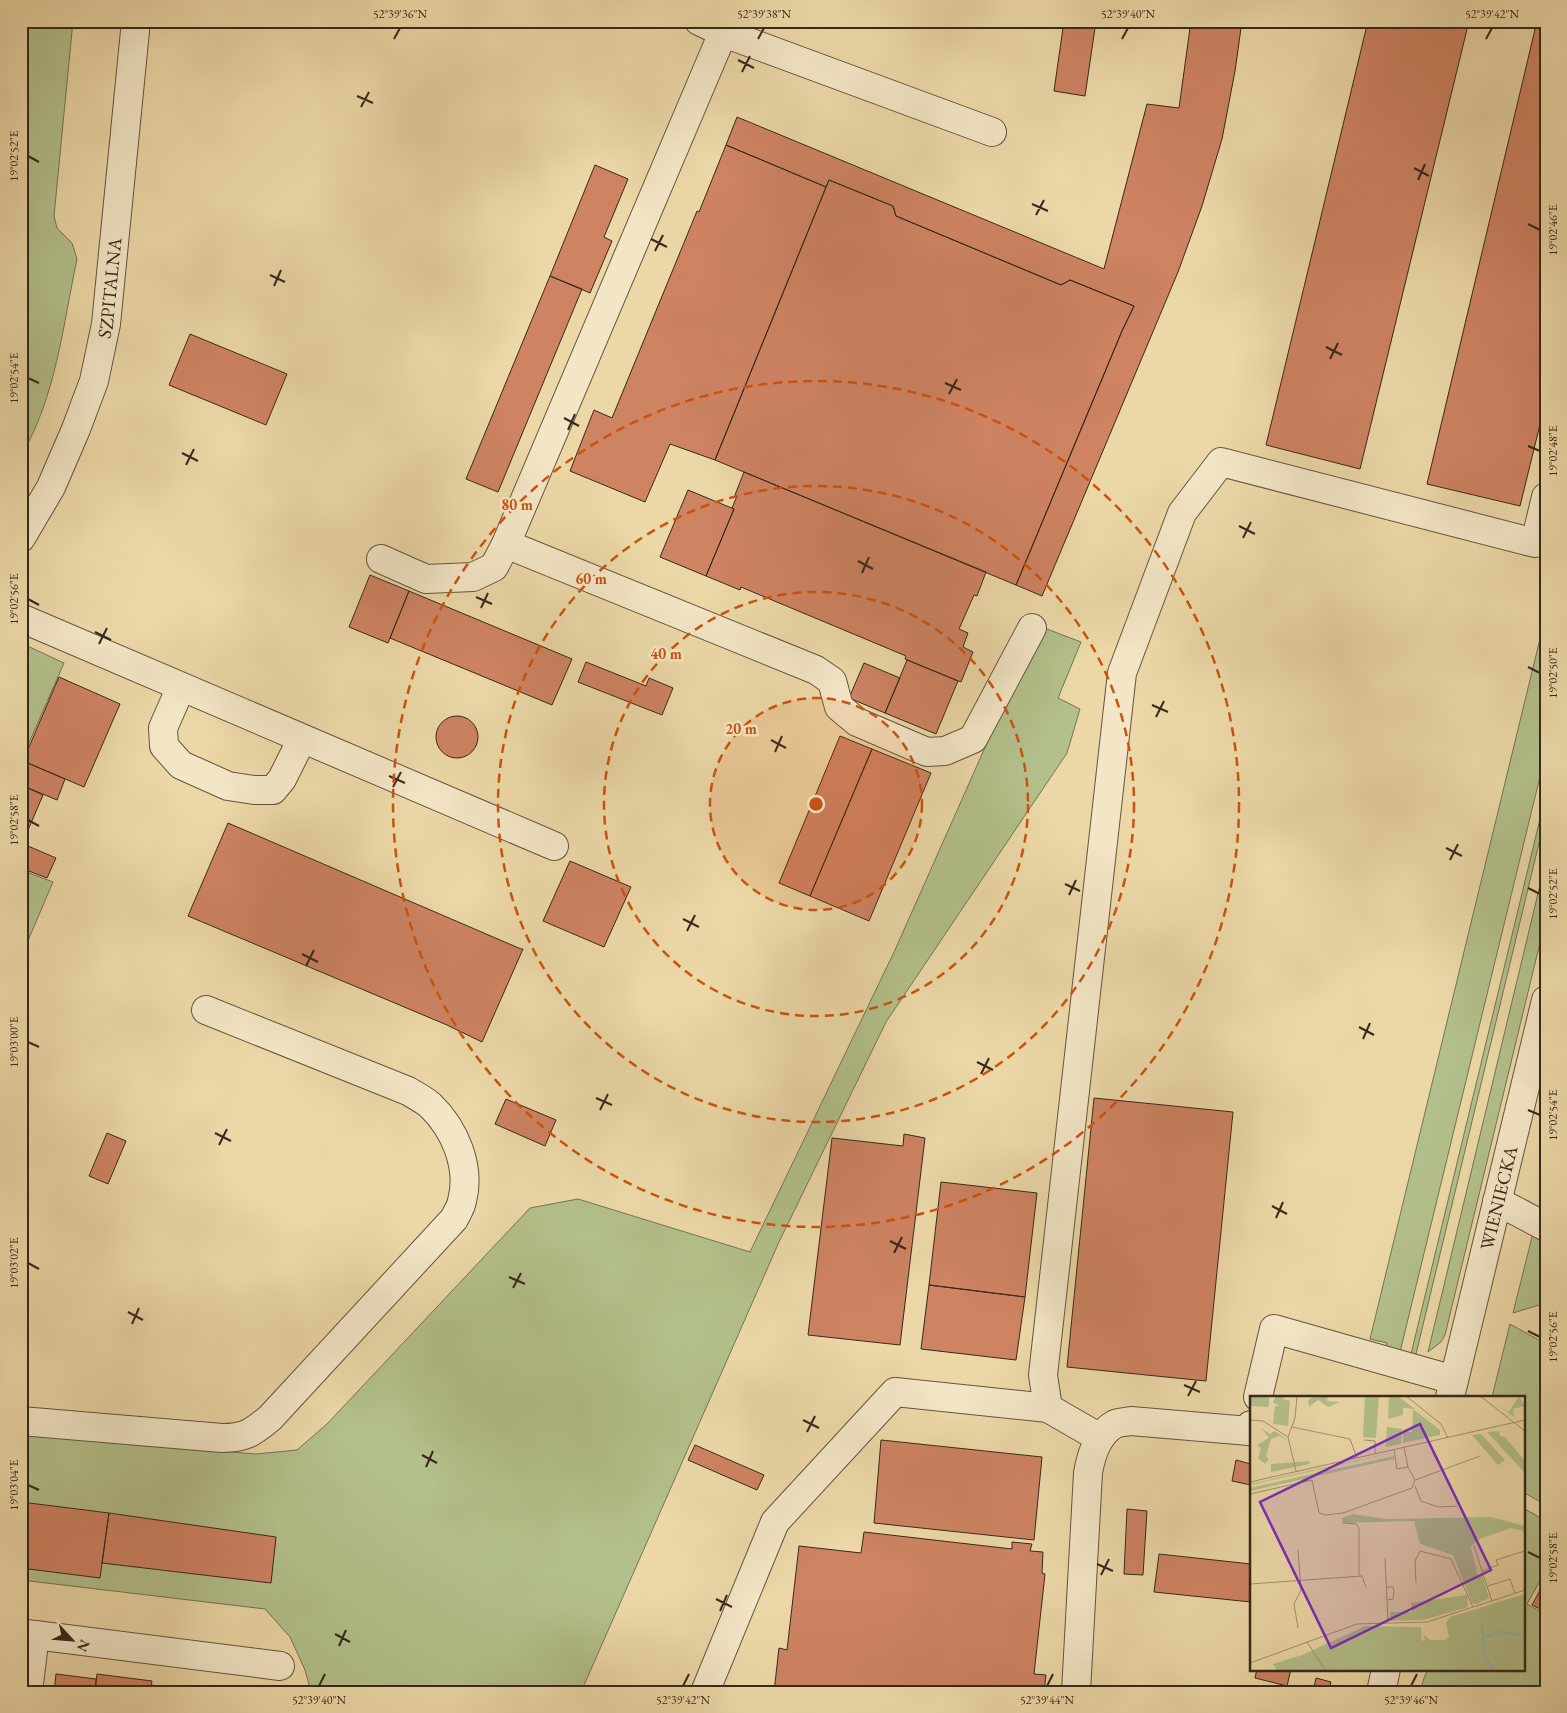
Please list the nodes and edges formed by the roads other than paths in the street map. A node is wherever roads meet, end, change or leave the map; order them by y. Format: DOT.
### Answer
graph roads {
  1 [pos="136,21"];
  2 [pos="699,21"];
  3 [pos="726,27"];
  4 [pos="992,132"];
  5 [pos="1546,497"];
  6 [pos="21,538"];
  7 [pos="506,544"];
  8 [pos="381,559"];
  9 [pos="21,618"];
  10 [pos="1032,628"];
  11 [pos="182,687"];
  12 [pos="302,739"];
  13 [pos="554,846"];
  14 [pos="206,1010"];
  15 [pos="1544,1017"];
  16 [pos="1497,1202"];
  17 [pos="1546,1227"];
  18 [pos="1452,1388"];
  19 [pos="1258,1396"];
  20 [pos="1048,1408"];
  21 [pos="21,1421"];
  22 [pos="1250,1429"];
  23 [pos="1100,1438"];
  24 [pos="28,1634"];
  25 [pos="280,1666"];
  26 [pos="1386,1670"];
  27 [pos="28,1692"];
  28 [pos="705,1692"];
  29 [pos="1076,1692"];
  30 [pos="1381,1692"];
  1 -- 6 [label="street, SZPITALNA"];
  2 -- 3 [label="street"];
  3 -- 4 [label="street"];
  3 -- 7 [label="street"];
  5 -- 20 [label="street"];
  7 -- 8 [label="street"];
  7 -- 10 [label="street"];
  9 -- 11 [label="street"];
  11 -- 12 [label="street"];
  11 -- 12 [label="street"];
  12 -- 13 [label="street"];
  14 -- 21 [label="street"];
  15 -- 16 [label="street, WIENIECKA"];
  16 -- 17 [label="street"];
  16 -- 18 [label="street, WIENIECKA"];
  18 -- 19 [label="street"];
  20 -- 23 [label="street"];
  20 -- 28 [label="street"];
  22 -- 23 [label="street"];
  23 -- 29 [label="street"];
  24 -- 25 [label="street"];
  24 -- 27 [label="street"];
  26 -- 30 [label="street"];
}
